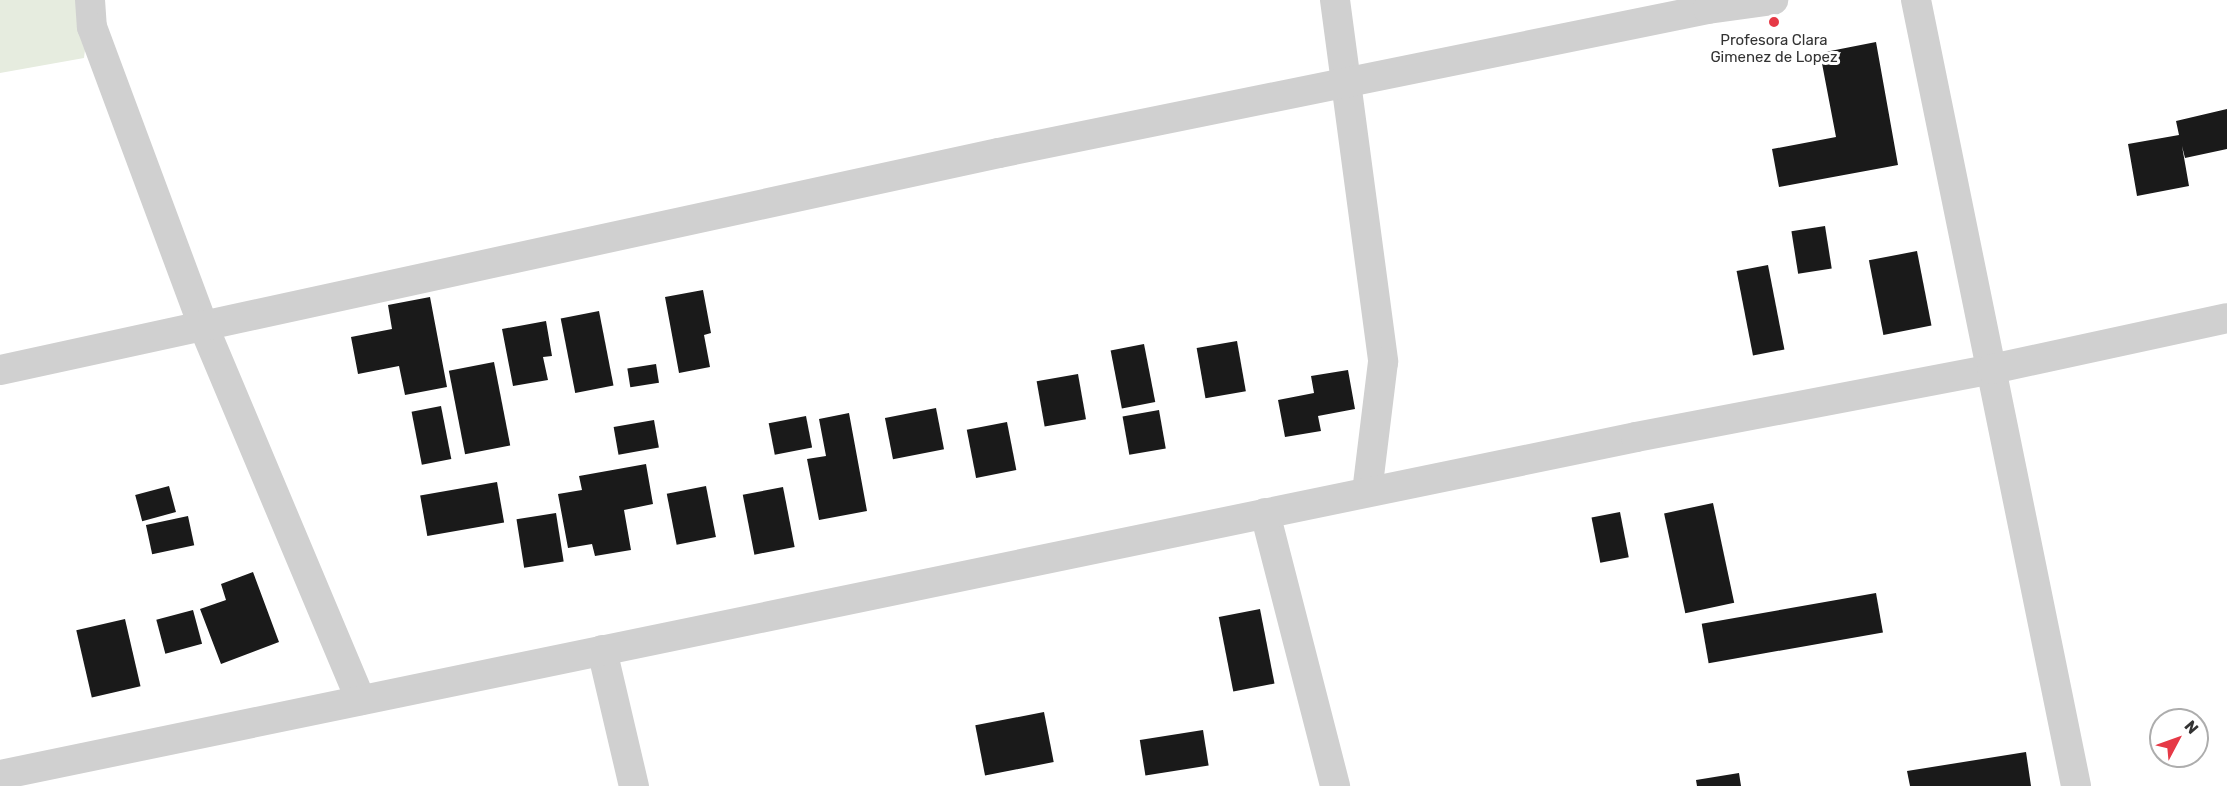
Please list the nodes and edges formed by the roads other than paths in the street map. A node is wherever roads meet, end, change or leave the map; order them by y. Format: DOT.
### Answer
graph roads {
  1 [pos="90,0"];
  2 [pos="1335,0"];
  3 [pos="1773,0"];
  4 [pos="1916,0"];
  5 [pos="1346,82"];
  6 [pos="2227,318"];
  7 [pos="203,325"];
  8 [pos="1992,369"];
  9 [pos="0,370"];
  10 [pos="1367,492"];
  11 [pos="1265,513"];
  12 [pos="602,650"];
  13 [pos="361,700"];
  14 [pos="0,775"];
  15 [pos="634,786"];
  16 [pos="1335,786"];
  17 [pos="2076,786"];
  1 -- 7 [label="street"];
  2 -- 5 [label="street"];
  3 -- 5 [label="street"];
  4 -- 8 [label="street"];
  5 -- 7 [label="street"];
  5 -- 10 [label="street"];
  6 -- 8 [label="street"];
  7 -- 9 [label="street"];
  7 -- 13 [label="street"];
  8 -- 10 [label="street"];
  8 -- 17 [label="street"];
  10 -- 11 [label="street"];
  11 -- 12 [label="street"];
  11 -- 16 [label="street"];
  12 -- 13 [label="street"];
  12 -- 15 [label="street"];
  13 -- 14 [label="street"];
}
